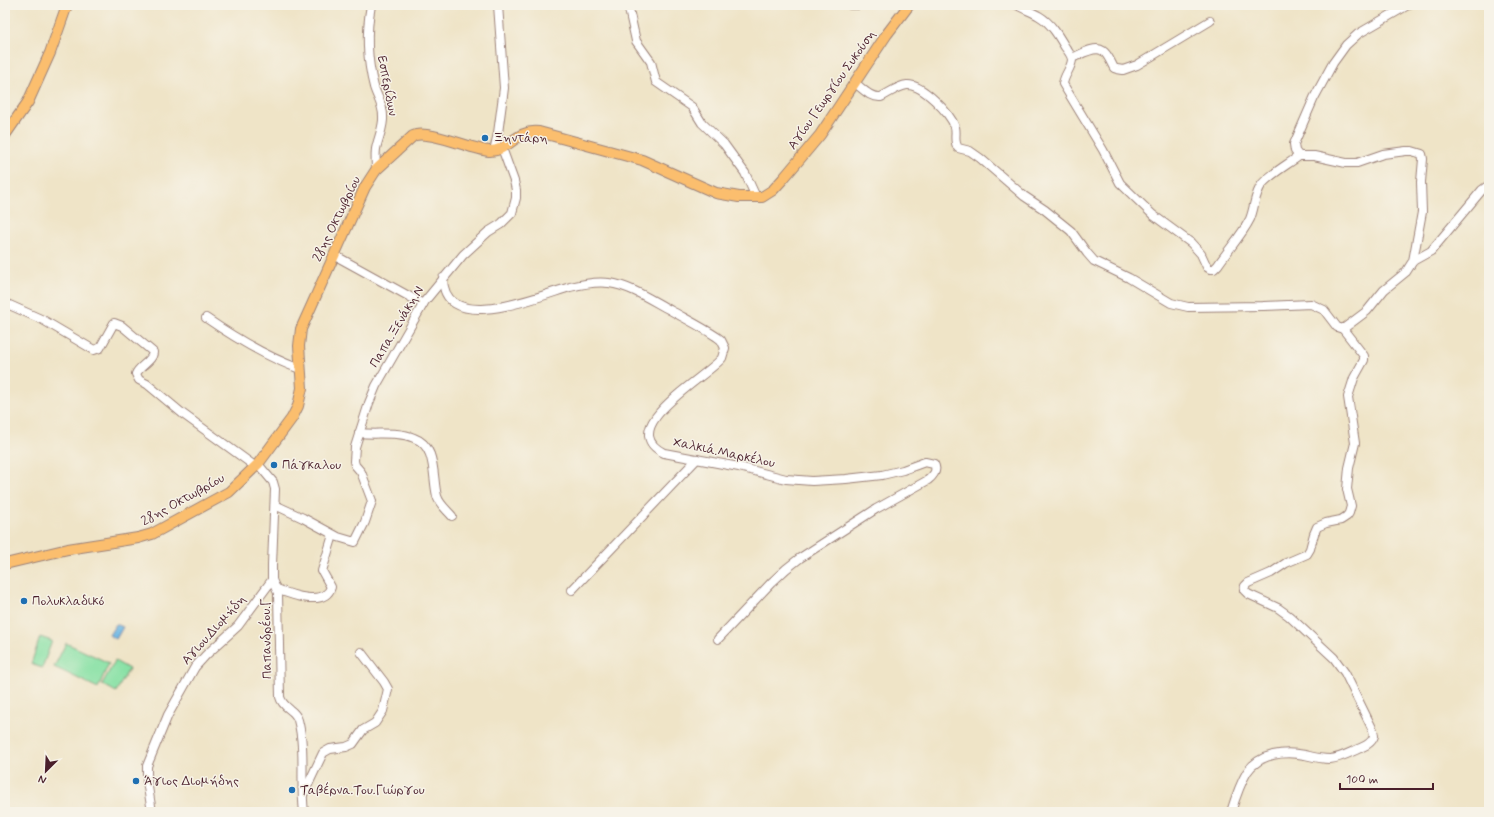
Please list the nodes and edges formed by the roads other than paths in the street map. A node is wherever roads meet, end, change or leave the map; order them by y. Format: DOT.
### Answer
graph roads {
  1 [pos="67,5"];
  2 [pos="371,5"];
  3 [pos="498,5"];
  4 [pos="628,5"];
  5 [pos="850,5"];
  6 [pos="866,5"];
  7 [pos="1017,5"];
  8 [pos="1408,5"];
  9 [pos="904,7"];
  10 [pos="1210,21"];
  11 [pos="1072,58"];
  12 [pos="854,83"];
  13 [pos="5,135"];
  14 [pos="498,149"];
  15 [pos="1299,156"];
  16 [pos="376,170"];
  17 [pos="1489,185"];
  18 [pos="756,197"];
  19 [pos="334,255"];
  20 [pos="1413,261"];
  21 [pos="443,278"];
  22 [pos="5,303"];
  23 [pos="423,304"];
  24 [pos="206,318"];
  25 [pos="1343,329"];
  26 [pos="300,369"];
  27 [pos="359,433"];
  28 [pos="697,459"];
  29 [pos="257,466"];
  30 [pos="274,505"];
  31 [pos="452,516"];
  32 [pos="333,535"];
  33 [pos="5,564"];
  34 [pos="272,580"];
  35 [pos="277,589"];
  36 [pos="572,590"];
  37 [pos="718,639"];
  38 [pos="361,652"];
  39 [pos="303,796"];
  40 [pos="152,812"];
  41 [pos="304,812"];
  42 [pos="1231,812"];
  1 -- 13 [label="main road"];
  2 -- 16 [label="street, Εσπερίδων"];
  3 -- 14 [label="street"];
  4 -- 18 [label="street"];
  5 -- 6 [label="street"];
  7 -- 11 [label="street"];
  8 -- 15 [label="street"];
  9 -- 12 [label="main road, Αγίου Γεωργίου Συκούση"];
  10 -- 11 [label="street"];
  11 -- 15 [label="street"];
  12 -- 18 [label="main road, Αγίου Γεωργίου Συκούση"];
  12 -- 25 [label="street"];
  14 -- 16 [label="main road"];
  14 -- 18 [label="main road, Αγίου Γεωργίου Συκούση"];
  14 -- 21 [label="street, Παπα.Ξενάκη.Ν"];
  15 -- 20 [label="street"];
  16 -- 19 [label="main road, 28ης Οκτωβρίου"];
  17 -- 20 [label="street"];
  19 -- 23 [label="street"];
  19 -- 26 [label="main road, 28ης Οκτωβρίου"];
  20 -- 25 [label="street"];
  21 -- 23 [label="street, Παπα.Ξενάκη.Ν"];
  21 -- 28 [label="street, Χαλκιά.Μαρκέλου"];
  22 -- 29 [label="street, Παπανδρέου.Γ"];
  23 -- 27 [label="street, Παπα.Ξενάκη.Ν"];
  24 -- 26 [label="street"];
  25 -- 42 [label="street"];
  26 -- 29 [label="main road, 28ης Οκτωβρίου"];
  27 -- 31 [label="street"];
  27 -- 32 [label="street, Παπα.Ξενάκη.Ν"];
  28 -- 36 [label="street"];
  28 -- 37 [label="street, Χαλκιά.Μαρκέλου"];
  29 -- 30 [label="street, Παπανδρέου.Γ"];
  29 -- 33 [label="main road, 28ης Οκτωβρίου"];
  30 -- 32 [label="street"];
  30 -- 34 [label="street, Παπανδρέου.Γ"];
  32 -- 35 [label="street"];
  34 -- 35 [label="street, Παπανδρέου.Γ"];
  34 -- 40 [label="street, Αγιου.Διομήδη"];
  35 -- 39 [label="street, Παπανδρέου.Γ"];
  38 -- 39 [label="street"];
  39 -- 41 [label="street, Παπανδρέου.Γ"];
}
